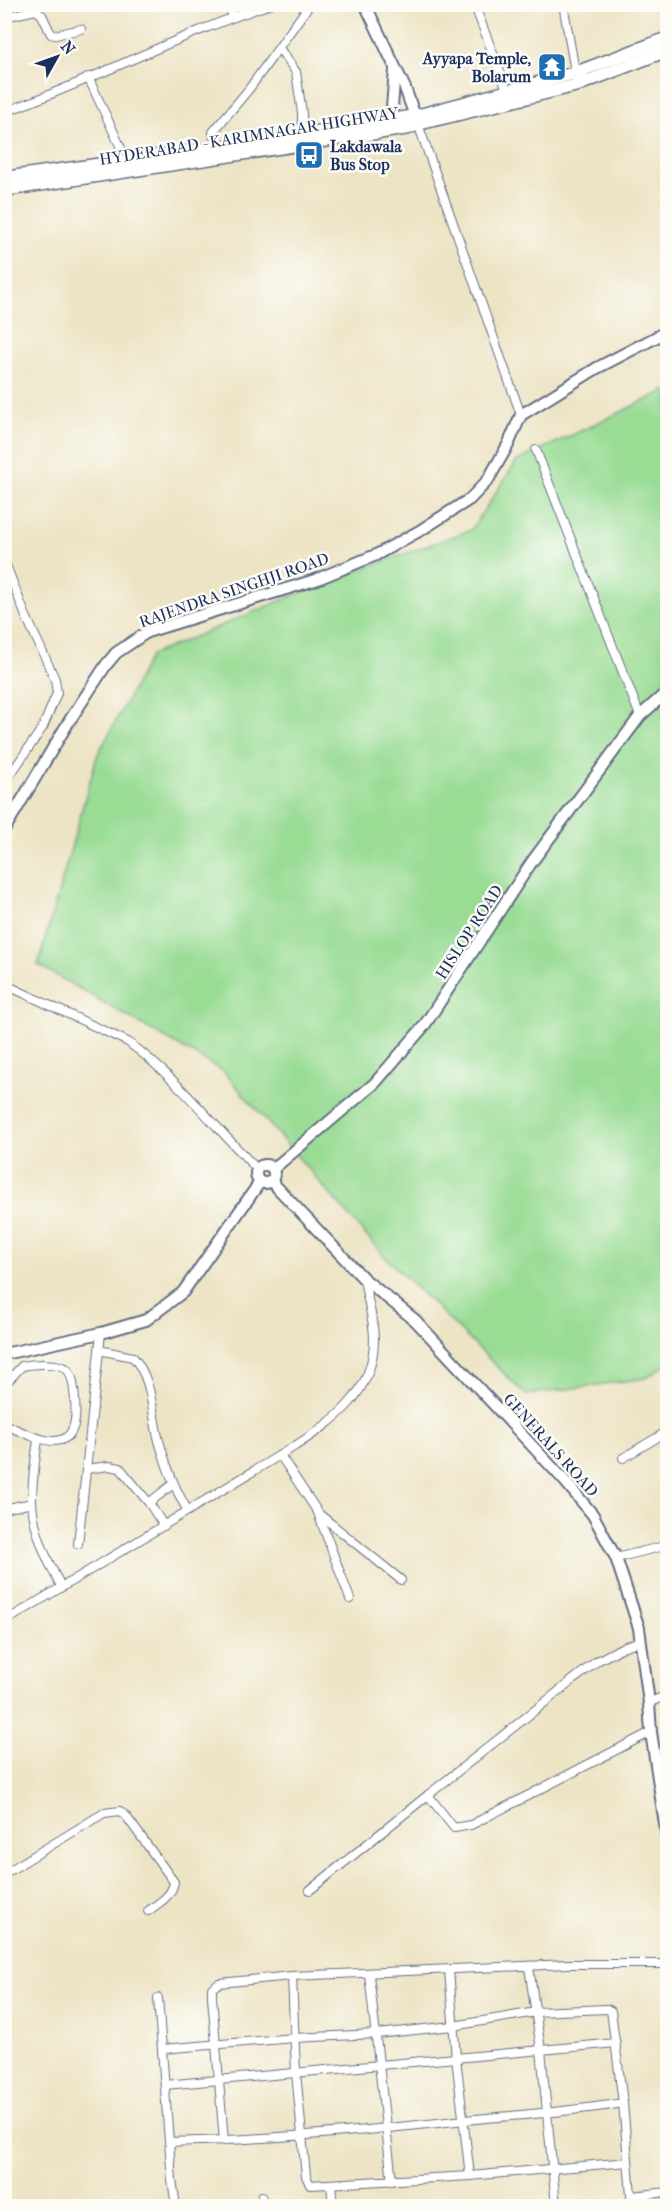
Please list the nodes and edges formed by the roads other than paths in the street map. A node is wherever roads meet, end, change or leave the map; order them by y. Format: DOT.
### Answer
graph roads {
  1 [pos="228,4"];
  2 [pos="271,4"];
  3 [pos="310,4"];
  4 [pos="365,4"];
  5 [pos="474,4"];
  6 [pos="563,4"];
  7 [pos="37,7"];
  8 [pos="4,17"];
  9 [pos="233,17"];
  10 [pos="81,29"];
  11 [pos="668,38"];
  12 [pos="279,48"];
  13 [pos="668,50"];
  14 [pos="395,70"];
  15 [pos="88,77"];
  16 [pos="577,79"];
  17 [pos="509,97"];
  18 [pos="4,112"];
  19 [pos="391,120"];
  20 [pos="417,120"];
  21 [pos="302,134"];
  22 [pos="121,148"];
  23 [pos="216,148"];
  24 [pos="4,178"];
  25 [pos="4,190"];
  26 [pos="668,332"];
  27 [pos="521,415"];
  28 [pos="536,450"];
  29 [pos="4,560"];
  30 [pos="668,691"];
  31 [pos="640,716"];
  32 [pos="4,784"];
  33 [pos="4,830"];
  34 [pos="4,984"];
  35 [pos="257,1168"];
  36 [pos="273,1169"];
  37 [pos="265,1182"];
  38 [pos="364,1279"];
  39 [pos="100,1333"];
  40 [pos="99,1350"];
  41 [pos="4,1354"];
  42 [pos="4,1385"];
  43 [pos="4,1424"];
  44 [pos="668,1431"];
  45 [pos="38,1440"];
  46 [pos="280,1455"];
  47 [pos="623,1458"];
  48 [pos="86,1469"];
  49 [pos="173,1484"];
  50 [pos="32,1503"];
  51 [pos="150,1503"];
  52 [pos="4,1509"];
  53 [pos="188,1511"];
  54 [pos="318,1514"];
  55 [pos="164,1526"];
  56 [pos="78,1544"];
  57 [pos="668,1545"];
  58 [pos="616,1558"];
  59 [pos="401,1580"];
  60 [pos="61,1586"];
  61 [pos="350,1599"];
  62 [pos="4,1622"];
  63 [pos="641,1641"];
  64 [pos="668,1694"];
  65 [pos="649,1702"];
  66 [pos="651,1732"];
  67 [pos="428,1796"];
  68 [pos="668,1844"];
  69 [pos="4,1874"];
  70 [pos="310,1890"];
  71 [pos="148,1911"];
  72 [pos="668,1964"];
  73 [pos="529,1967"];
  74 [pos="449,1971"];
  75 [pos="369,1974"];
  76 [pos="292,1976"];
  77 [pos="158,1998"];
  78 [pos="536,2012"];
  79 [pos="453,2026"];
  80 [pos="377,2034"];
  81 [pos="294,2038"];
  82 [pos="615,2043"];
  83 [pos="215,2044"];
  84 [pos="162,2049"];
  85 [pos="541,2050"];
  86 [pos="456,2058"];
  87 [pos="379,2065"];
  88 [pos="296,2073"];
  89 [pos="220,2080"];
  90 [pos="165,2085"];
  91 [pos="623,2103"];
  92 [pos="548,2114"];
  93 [pos="464,2120"];
  94 [pos="385,2130"];
  95 [pos="303,2135"];
  96 [pos="225,2141"];
  97 [pos="170,2142"];
  98 [pos="628,2162"];
  99 [pos="552,2168"];
  100 [pos="470,2176"];
  101 [pos="392,2181"];
  102 [pos="331,2185"];
  103 [pos="668,2192"];
  104 [pos="262,2196"];
  105 [pos="632,2196"];
  106 [pos="176,2206"];
  107 [pos="263,2206"];
  108 [pos="333,2206"];
  109 [pos="555,2206"];
  110 [pos="633,2206"];
  1 -- 9 [label="street"];
  2 -- 9 [label="street"];
  3 -- 12 [label="street"];
  4 -- 14 [label="street"];
  5 -- 17 [label="street"];
  6 -- 16 [label="street"];
  7 -- 8 [label="street"];
  7 -- 10 [label="street"];
  9 -- 15 [label="street"];
  11 -- 16 [label="main road"];
  12 -- 21 [label="street"];
  12 -- 23 [label="street"];
  13 -- 16 [label="main road"];
  14 -- 19 [label="street"];
  14 -- 20 [label="street"];
  15 -- 18 [label="street"];
  15 -- 22 [label="street"];
  16 -- 17 [label="main road"];
  17 -- 20 [label="main road"];
  19 -- 20 [label="main road, HYDERABAD - KARIMNAGAR HIGHWAY"];
  19 -- 21 [label="main road, HYDERABAD - KARIMNAGAR HIGHWAY"];
  20 -- 25 [label="main road, HYDERABAD - KARIMNAGAR HIGHWAY"];
  20 -- 27 [label="street"];
  21 -- 23 [label="main road, HYDERABAD - KARIMNAGAR HIGHWAY"];
  23 -- 24 [label="main road, HYDERABAD - KARIMNAGAR HIGHWAY"];
  26 -- 27 [label="street"];
  27 -- 33 [label="street, RAJENDRA SINGHJI ROAD"];
  28 -- 31 [label="street"];
  29 -- 32 [label="street"];
  30 -- 31 [label="street, HISLOP ROAD"];
  31 -- 36 [label="street, HISLOP ROAD"];
  34 -- 35 [label="street"];
  35 -- 36 [label="street"];
  35 -- 37 [label="street"];
  36 -- 37 [label="street"];
  37 -- 38 [label="street, GENERALS ROAD"];
  37 -- 39 [label="street"];
  38 -- 46 [label="street"];
  38 -- 58 [label="street, GENERALS ROAD"];
  39 -- 40 [label="street"];
  39 -- 41 [label="street"];
  40 -- 48 [label="street"];
  40 -- 49 [label="street"];
  42 -- 45 [label="street"];
  43 -- 45 [label="street"];
  44 -- 47 [label="street"];
  45 -- 50 [label="street"];
  46 -- 53 [label="street"];
  46 -- 54 [label="street"];
  48 -- 51 [label="street"];
  48 -- 56 [label="street"];
  49 -- 51 [label="street"];
  49 -- 53 [label="street"];
  50 -- 52 [label="street"];
  50 -- 60 [label="street"];
  51 -- 55 [label="street"];
  53 -- 55 [label="street"];
  54 -- 59 [label="street"];
  54 -- 61 [label="street"];
  55 -- 60 [label="street"];
  57 -- 58 [label="street"];
  58 -- 63 [label="street, GENERALS ROAD"];
  60 -- 62 [label="street"];
  63 -- 65 [label="street, GENERALS ROAD"];
  63 -- 67 [label="street"];
  64 -- 65 [label="street"];
  65 -- 66 [label="street, GENERALS ROAD"];
  66 -- 67 [label="street"];
  66 -- 68 [label="street, GENERALS ROAD"];
  67 -- 70 [label="street"];
  69 -- 71 [label="street"];
  72 -- 73 [label="street"];
  73 -- 74 [label="street"];
  73 -- 78 [label="street"];
  74 -- 75 [label="street"];
  74 -- 79 [label="street"];
  75 -- 76 [label="street"];
  75 -- 80 [label="street"];
  76 -- 81 [label="street"];
  76 -- 83 [label="street"];
  77 -- 84 [label="street"];
  78 -- 79 [label="street"];
  78 -- 82 [label="street"];
  78 -- 85 [label="street"];
  79 -- 80 [label="street"];
  79 -- 86 [label="street"];
  80 -- 81 [label="street"];
  80 -- 87 [label="street"];
  81 -- 83 [label="street"];
  81 -- 88 [label="street"];
  82 -- 85 [label="street"];
  82 -- 91 [label="street"];
  83 -- 84 [label="street"];
  83 -- 89 [label="street"];
  84 -- 90 [label="street"];
  85 -- 86 [label="street"];
  85 -- 92 [label="street"];
  86 -- 87 [label="street"];
  86 -- 93 [label="street"];
  87 -- 88 [label="street"];
  87 -- 94 [label="street"];
  88 -- 89 [label="street"];
  88 -- 95 [label="street"];
  89 -- 90 [label="street"];
  89 -- 96 [label="street"];
  90 -- 97 [label="street"];
  91 -- 92 [label="street"];
  91 -- 98 [label="street"];
  92 -- 93 [label="street"];
  92 -- 99 [label="street"];
  93 -- 94 [label="street"];
  93 -- 100 [label="street"];
  94 -- 95 [label="street"];
  94 -- 101 [label="street"];
  95 -- 96 [label="street"];
  95 -- 102 [label="street"];
  96 -- 97 [label="street"];
  97 -- 106 [label="street"];
  98 -- 99 [label="street"];
  98 -- 105 [label="street"];
  99 -- 100 [label="street"];
  99 -- 109 [label="street"];
  100 -- 101 [label="street"];
  101 -- 102 [label="street"];
  102 -- 108 [label="street"];
  103 -- 105 [label="street"];
  104 -- 107 [label="street"];
  105 -- 110 [label="street"];
}
